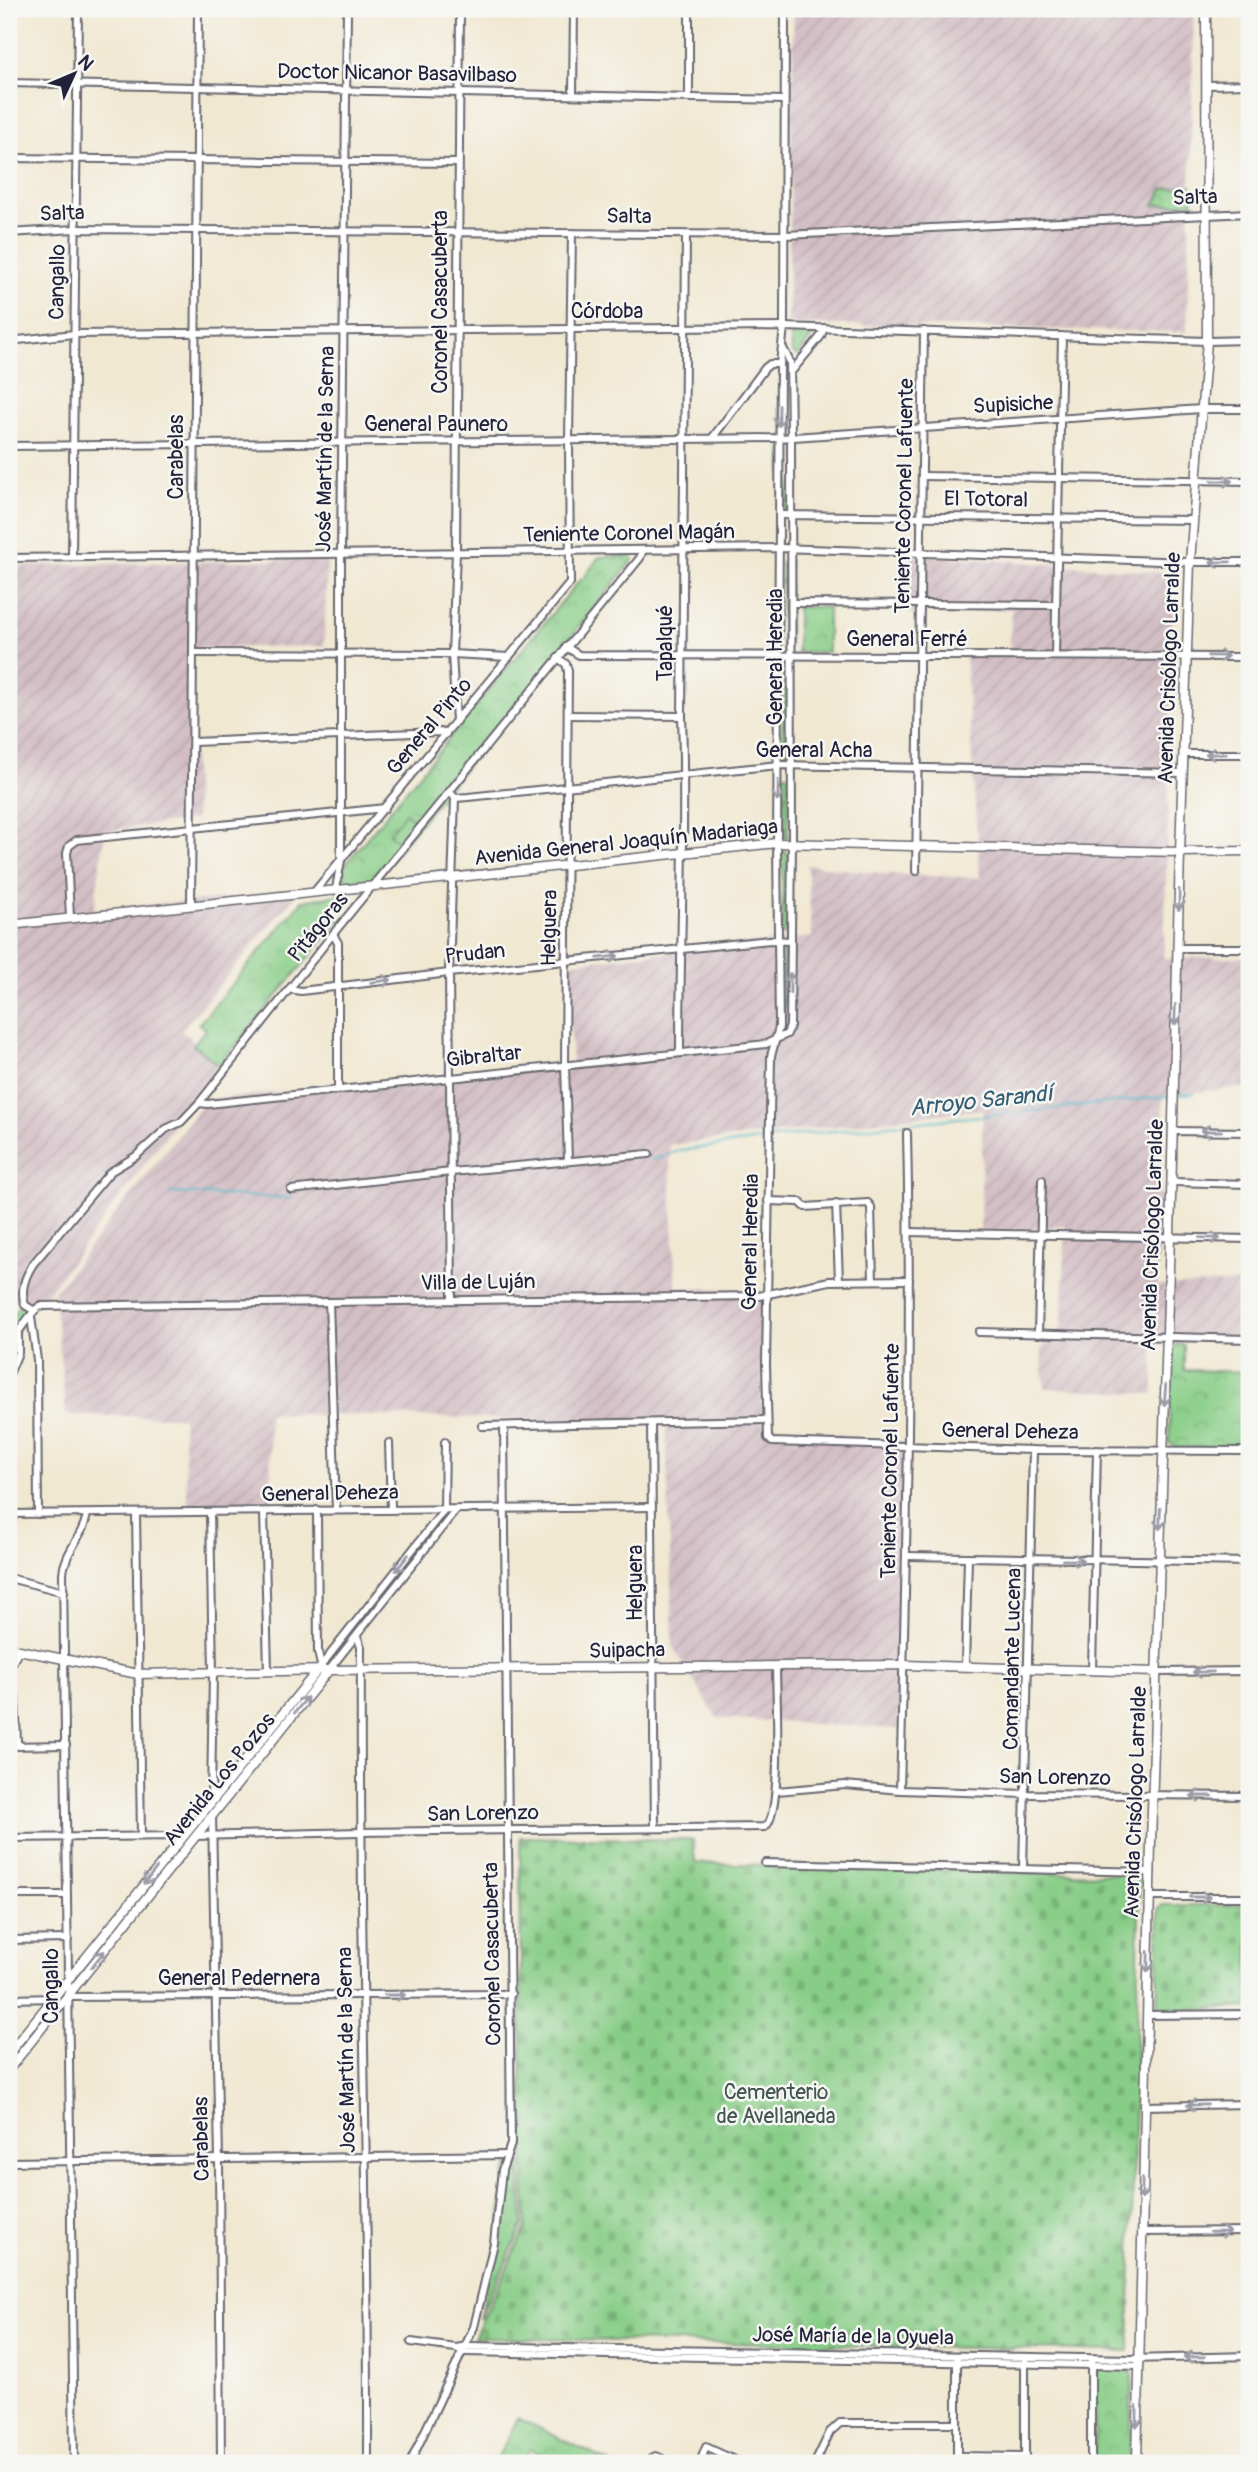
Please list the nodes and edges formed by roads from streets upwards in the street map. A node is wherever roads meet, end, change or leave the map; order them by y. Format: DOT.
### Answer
graph roads {
  1 [pos="78,9"];
  2 [pos="198,9"];
  3 [pos="347,9"];
  4 [pos="460,9"];
  5 [pos="574,9"];
  6 [pos="689,9"];
  7 [pos="785,9"];
  8 [pos="1206,9"];
  9 [pos="9,83"];
  10 [pos="76,83"];
  11 [pos="1249,84"];
  12 [pos="1207,85"];
  13 [pos="198,86"];
  14 [pos="345,90"];
  15 [pos="459,93"];
  16 [pos="573,94"];
  17 [pos="689,97"];
  18 [pos="784,100"];
  19 [pos="9,158"];
  20 [pos="75,159"];
  21 [pos="197,160"];
  22 [pos="346,162"];
  23 [pos="458,163"];
  24 [pos="1249,213"];
  25 [pos="1206,214"];
  26 [pos="75,229"];
  27 [pos="196,230"];
  28 [pos="344,231"];
  29 [pos="9,233"];
  30 [pos="458,233"];
  31 [pos="572,233"];
  32 [pos="686,234"];
  33 [pos="785,235"];
  34 [pos="784,327"];
  35 [pos="572,328"];
  36 [pos="685,328"];
  37 [pos="824,328"];
  38 [pos="457,330"];
  39 [pos="344,331"];
  40 [pos="924,331"];
  41 [pos="194,332"];
  42 [pos="74,334"];
  43 [pos="1062,336"];
  44 [pos="1249,340"];
  45 [pos="9,341"];
  46 [pos="1206,341"];
  47 [pos="783,348"];
  48 [pos="780,364"];
  49 [pos="790,372"];
  50 [pos="1201,409"];
  51 [pos="1249,409"];
  52 [pos="1062,419"];
  53 [pos="922,427"];
  54 [pos="684,437"];
  55 [pos="713,437"];
  56 [pos="791,437"];
  57 [pos="779,438"];
  58 [pos="569,440"];
  59 [pos="343,442"];
  60 [pos="457,442"];
  61 [pos="193,444"];
  62 [pos="73,445"];
  63 [pos="9,446"];
  64 [pos="922,476"];
  65 [pos="1061,480"];
  66 [pos="1195,481"];
  67 [pos="1249,481"];
  68 [pos="780,515"];
  69 [pos="791,515"];
  70 [pos="920,516"];
  71 [pos="1060,517"];
  72 [pos="1192,520"];
  73 [pos="780,548"];
  74 [pos="792,549"];
  75 [pos="571,550"];
  76 [pos="643,550"];
  77 [pos="683,550"];
  78 [pos="456,552"];
  79 [pos="341,553"];
  80 [pos="919,553"];
  81 [pos="193,555"];
  82 [pos="72,556"];
  83 [pos="1059,557"];
  84 [pos="9,558"];
  85 [pos="1190,562"];
  86 [pos="1249,562"];
  87 [pos="792,603"];
  88 [pos="919,604"];
  89 [pos="1056,606"];
  90 [pos="566,647"];
  91 [pos="193,653"];
  92 [pos="341,654"];
  93 [pos="453,654"];
  94 [pos="682,655"];
  95 [pos="780,656"];
  96 [pos="792,656"];
  97 [pos="919,656"];
  98 [pos="1055,656"];
  99 [pos="1187,656"];
  100 [pos="509,657"];
  101 [pos="1249,657"];
  102 [pos="558,658"];
  103 [pos="568,715"];
  104 [pos="682,716"];
  105 [pos="456,721"];
  106 [pos="446,734"];
  107 [pos="340,738"];
  108 [pos="192,742"];
  109 [pos="1183,754"];
  110 [pos="1249,754"];
  111 [pos="779,765"];
  112 [pos="792,766"];
  113 [pos="917,768"];
  114 [pos="1182,773"];
  115 [pos="684,774"];
  116 [pos="567,786"];
  117 [pos="452,795"];
  118 [pos="385,808"];
  119 [pos="341,812"];
  120 [pos="191,828"];
  121 [pos="777,843"];
  122 [pos="792,843"];
  123 [pos="916,846"];
  124 [pos="1249,851"];
  125 [pos="681,852"];
  126 [pos="1180,852"];
  127 [pos="341,860"];
  128 [pos="568,864"];
  129 [pos="916,871"];
  130 [pos="453,877"];
  131 [pos="375,885"];
  132 [pos="336,889"];
  133 [pos="315,891"];
  134 [pos="191,905"];
  135 [pos="70,918"];
  136 [pos="9,925"];
  137 [pos="333,934"];
  138 [pos="778,940"];
  139 [pos="791,941"];
  140 [pos="1178,948"];
  141 [pos="1249,948"];
  142 [pos="680,949"];
  143 [pos="566,962"];
  144 [pos="450,973"];
  145 [pos="339,986"];
  146 [pos="289,989"];
  147 [pos="773,1042"];
  148 [pos="680,1052"];
  149 [pos="565,1065"];
  150 [pos="450,1077"];
  151 [pos="338,1090"];
  152 [pos="199,1103"];
  153 [pos="1173,1131"];
  154 [pos="1249,1132"];
  155 [pos="907,1133"];
  156 [pos="649,1154"];
  157 [pos="568,1161"];
  158 [pos="451,1172"];
  159 [pos="1042,1180"];
  160 [pos="1171,1182"];
  161 [pos="1249,1184"];
  162 [pos="291,1190"];
  163 [pos="768,1201"];
  164 [pos="836,1204"];
  165 [pos="909,1232"];
  166 [pos="1040,1234"];
  167 [pos="1170,1236"];
  168 [pos="1249,1239"];
  169 [pos="839,1280"];
  170 [pos="873,1280"];
  171 [pos="909,1280"];
  172 [pos="768,1294"];
  173 [pos="452,1300"];
  174 [pos="329,1301"];
  175 [pos="32,1313"];
  176 [pos="979,1332"];
  177 [pos="18,1333"];
  178 [pos="1038,1334"];
  179 [pos="1167,1338"];
  180 [pos="1249,1339"];
  181 [pos="9,1345"];
  182 [pos="9,1374"];
  183 [pos="766,1420"];
  184 [pos="651,1423"];
  185 [pos="482,1426"];
  186 [pos="504,1426"];
  187 [pos="769,1441"];
  188 [pos="445,1442"];
  189 [pos="389,1443"];
  190 [pos="907,1446"];
  191 [pos="1033,1450"];
  192 [pos="1097,1450"];
  193 [pos="1162,1451"];
  194 [pos="1249,1451"];
  195 [pos="652,1507"];
  196 [pos="336,1509"];
  197 [pos="391,1509"];
  198 [pos="317,1510"];
  199 [pos="444,1510"];
  200 [pos="456,1510"];
  201 [pos="505,1510"];
  202 [pos="210,1512"];
  203 [pos="264,1512"];
  204 [pos="11,1514"];
  205 [pos="38,1514"];
  206 [pos="87,1514"];
  207 [pos="136,1514"];
  208 [pos="9,1531"];
  209 [pos="907,1556"];
  210 [pos="968,1558"];
  211 [pos="1032,1559"];
  212 [pos="1095,1560"];
  213 [pos="1159,1561"];
  214 [pos="1249,1562"];
  215 [pos="9,1578"];
  216 [pos="64,1592"];
  217 [pos="357,1636"];
  218 [pos="9,1648"];
  219 [pos="19,1650"];
  220 [pos="66,1661"];
  221 [pos="903,1665"];
  222 [pos="776,1666"];
  223 [pos="965,1666"];
  224 [pos="653,1667"];
  225 [pos="322,1668"];
  226 [pos="1029,1668"];
  227 [pos="9,1669"];
  228 [pos="507,1669"];
  229 [pos="1092,1670"];
  230 [pos="268,1671"];
  231 [pos="361,1671"];
  232 [pos="1249,1671"];
  233 [pos="213,1672"];
  234 [pos="1157,1672"];
  235 [pos="138,1674"];
  236 [pos="9,1684"];
  237 [pos="66,1745"];
  238 [pos="9,1746"];
  239 [pos="20,1746"];
  240 [pos="900,1790"];
  241 [pos="777,1791"];
  242 [pos="1026,1794"];
  243 [pos="1153,1796"];
  244 [pos="1249,1797"];
  245 [pos="211,1800"];
  246 [pos="212,1815"];
  247 [pos="655,1828"];
  248 [pos="508,1831"];
  249 [pos="360,1832"];
  250 [pos="214,1835"];
  251 [pos="141,1836"];
  252 [pos="182,1836"];
  253 [pos="195,1836"];
  254 [pos="66,1837"];
  255 [pos="9,1838"];
  256 [pos="765,1863"];
  257 [pos="1024,1869"];
  258 [pos="1151,1872"];
  259 [pos="9,1895"];
  260 [pos="67,1895"];
  261 [pos="1150,1897"];
  262 [pos="1249,1897"];
  263 [pos="68,1939"];
  264 [pos="9,1940"];
  265 [pos="68,1978"];
  266 [pos="511,1994"];
  267 [pos="363,1995"];
  268 [pos="216,1996"];
  269 [pos="68,1997"];
  270 [pos="9,1999"];
  271 [pos="52,1999"];
  272 [pos="1249,2014"];
  273 [pos="1148,2015"];
  274 [pos="9,2053"];
  275 [pos="9,2069"];
  276 [pos="1249,2104"];
  277 [pos="1145,2106"];
  278 [pos="507,2155"];
  279 [pos="366,2157"];
  280 [pos="219,2159"];
  281 [pos="9,2161"];
  282 [pos="69,2162"];
  283 [pos="1249,2231"];
  284 [pos="1142,2232"];
  285 [pos="411,2342"];
  286 [pos="465,2349"];
  287 [pos="1249,2356"];
  288 [pos="957,2359"];
  289 [pos="1025,2360"];
  290 [pos="1091,2361"];
  291 [pos="1138,2362"];
  292 [pos="956,2423"];
  293 [pos="957,2460"];
  294 [pos="1025,2460"];
  295 [pos="1249,2462"];
  296 [pos="74,2463"];
  297 [pos="221,2463"];
  298 [pos="368,2463"];
  299 [pos="410,2463"];
  300 [pos="649,2463"];
  301 [pos="672,2463"];
  302 [pos="716,2463"];
  303 [pos="741,2463"];
  304 [pos="815,2463"];
  305 [pos="1091,2463"];
  306 [pos="1137,2463"];
  307 [pos="1212,2463"];
  1 -- 10 [label="street, Cangallo"];
  2 -- 13 [label="street, Carabelas"];
  3 -- 14 [label="street, José Martín de la Serna"];
  4 -- 15 [label="street, Coronel Casacuberta"];
  5 -- 16 [label="street"];
  6 -- 17 [label="street"];
  7 -- 18 [label="street, General Heredia"];
  8 -- 12 [label="street, Avenida Crisólogo Larralde"];
  9 -- 10 [label="street, Doctor Nicanor Basavilbaso"];
  10 -- 13 [label="street, Doctor Nicanor Basavilbaso"];
  10 -- 20 [label="street, Cangallo"];
  11 -- 12 [label="street"];
  12 -- 25 [label="street, Avenida Crisólogo Larralde"];
  13 -- 14 [label="street, Doctor Nicanor Basavilbaso"];
  13 -- 21 [label="street, Carabelas"];
  14 -- 15 [label="street, Doctor Nicanor Basavilbaso"];
  14 -- 22 [label="street, José Martín de la Serna"];
  15 -- 16 [label="street, Doctor Nicanor Basavilbaso"];
  15 -- 23 [label="street, Coronel Casacuberta"];
  16 -- 17 [label="street, Doctor Nicanor Basavilbaso"];
  17 -- 18 [label="street, Doctor Nicanor Basavilbaso"];
  18 -- 33 [label="street, General Heredia"];
  19 -- 20 [label="street"];
  20 -- 21 [label="street"];
  20 -- 26 [label="street, Cangallo"];
  21 -- 22 [label="street"];
  21 -- 27 [label="street, Carabelas"];
  22 -- 23 [label="street"];
  22 -- 28 [label="street, José Martín de la Serna"];
  23 -- 30 [label="street, Coronel Casacuberta"];
  24 -- 25 [label="street, Salta"];
  25 -- 33 [label="street, Salta"];
  25 -- 46 [label="street, Avenida Crisólogo Larralde"];
  26 -- 27 [label="street, Salta"];
  26 -- 29 [label="street, Salta"];
  26 -- 42 [label="street, Cangallo"];
  27 -- 28 [label="street, Salta"];
  27 -- 41 [label="street, Carabelas"];
  28 -- 30 [label="street, Salta"];
  28 -- 39 [label="street, José Martín de la Serna"];
  30 -- 31 [label="street, Salta"];
  30 -- 38 [label="street, Coronel Casacuberta"];
  31 -- 32 [label="street, Salta"];
  31 -- 35 [label="street"];
  32 -- 33 [label="street, Salta"];
  32 -- 36 [label="street, Tapalqué"];
  33 -- 34 [label="street, General Heredia"];
  34 -- 36 [label="street, Córdoba"];
  34 -- 37 [label="street, Córdoba"];
  34 -- 47 [label="street, General Heredia"];
  35 -- 36 [label="street, Córdoba"];
  35 -- 38 [label="street, Córdoba"];
  35 -- 58 [label="street"];
  36 -- 54 [label="street, Tapalqué"];
  37 -- 40 [label="street, Córdoba"];
  37 -- 49 [label="street"];
  38 -- 39 [label="street, Córdoba"];
  38 -- 60 [label="street, Coronel Casacuberta"];
  39 -- 41 [label="street, Córdoba"];
  39 -- 59 [label="street, José Martín de la Serna"];
  40 -- 43 [label="street, Córdoba"];
  40 -- 53 [label="street, Teniente Coronel Lafuente"];
  41 -- 42 [label="street, Córdoba"];
  41 -- 61 [label="street, Carabelas"];
  42 -- 45 [label="street, Córdoba"];
  42 -- 62 [label="street, Cangallo"];
  43 -- 46 [label="street, Córdoba"];
  43 -- 52 [label="street"];
  44 -- 46 [label="street, Córdoba"];
  46 -- 50 [label="street, Avenida Crisólogo Larralde"];
  47 -- 48 [label="street, General Heredia"];
  47 -- 49 [label="street, General Heredia"];
  48 -- 55 [label="street"];
  48 -- 57 [label="street, General Heredia, one-way"];
  49 -- 56 [label="street, General Heredia"];
  50 -- 51 [label="street, Supisiche"];
  50 -- 52 [label="street, Supisiche"];
  50 -- 66 [label="street, Avenida Crisólogo Larralde"];
  52 -- 53 [label="street, Supisiche"];
  52 -- 65 [label="street"];
  53 -- 56 [label="street, Supisiche"];
  53 -- 64 [label="street, Teniente Coronel Lafuente"];
  54 -- 55 [label="street, General Paunero"];
  54 -- 58 [label="street, General Paunero"];
  54 -- 77 [label="street, Tapalqué"];
  55 -- 57 [label="street, General Paunero"];
  56 -- 57 [label="street, Supisiche"];
  56 -- 69 [label="street, General Heredia"];
  57 -- 68 [label="street, General Heredia"];
  58 -- 60 [label="street, General Paunero"];
  58 -- 75 [label="street"];
  59 -- 60 [label="street, General Paunero"];
  59 -- 61 [label="street, General Paunero"];
  59 -- 79 [label="street, José Martín de la Serna"];
  60 -- 78 [label="street, Coronel Casacuberta"];
  61 -- 62 [label="street, General Paunero"];
  61 -- 81 [label="street, Carabelas"];
  62 -- 63 [label="street, General Paunero"];
  62 -- 82 [label="street, Cangallo"];
  64 -- 65 [label="street"];
  64 -- 70 [label="street, Teniente Coronel Lafuente"];
  65 -- 66 [label="street"];
  65 -- 71 [label="street"];
  66 -- 67 [label="street, one-way"];
  66 -- 72 [label="street, Avenida Crisólogo Larralde"];
  68 -- 69 [label="street, El Totoral"];
  68 -- 73 [label="street, General Heredia"];
  69 -- 70 [label="street, El Totoral"];
  69 -- 74 [label="street, General Heredia"];
  70 -- 71 [label="street, El Totoral"];
  70 -- 80 [label="street, Teniente Coronel Lafuente"];
  71 -- 72 [label="street, El Totoral"];
  71 -- 83 [label="street"];
  72 -- 85 [label="street, Avenida Crisólogo Larralde"];
  73 -- 74 [label="street, Teniente Coronel Magán"];
  73 -- 77 [label="street, Teniente Coronel Magán"];
  73 -- 95 [label="street, General Heredia"];
  74 -- 80 [label="street, Teniente Coronel Magán"];
  74 -- 87 [label="street, General Heredia"];
  75 -- 76 [label="street, Teniente Coronel Magán"];
  75 -- 78 [label="street, Teniente Coronel Magán"];
  75 -- 100 [label="street, General Pinto"];
  76 -- 77 [label="street, Teniente Coronel Magán"];
  76 -- 90 [label="street, Pitágoras"];
  77 -- 94 [label="street, Tapalqué"];
  78 -- 79 [label="street, Teniente Coronel Magán"];
  78 -- 93 [label="street, Coronel Casacuberta"];
  79 -- 81 [label="street, Teniente Coronel Magán"];
  79 -- 92 [label="street, José Martín de la Serna"];
  80 -- 83 [label="street, Teniente Coronel Magán"];
  80 -- 88 [label="street, Teniente Coronel Lafuente"];
  81 -- 82 [label="street, Teniente Coronel Magán"];
  81 -- 91 [label="street, Carabelas"];
  82 -- 84 [label="street, Teniente Coronel Magán"];
  83 -- 85 [label="street, Teniente Coronel Magán"];
  83 -- 89 [label="street"];
  86 -- 85 [label="street, Teniente Coronel Magán, one-way"];
  85 -- 99 [label="street, Avenida Crisólogo Larralde"];
  87 -- 88 [label="street"];
  87 -- 96 [label="street, General Heredia"];
  88 -- 89 [label="street"];
  88 -- 97 [label="street, Teniente Coronel Lafuente"];
  89 -- 98 [label="street"];
  90 -- 94 [label="street, General Ferré"];
  90 -- 102 [label="street, Pitágoras"];
  91 -- 92 [label="street"];
  91 -- 108 [label="street, Carabelas"];
  92 -- 93 [label="street"];
  92 -- 107 [label="street, José Martín de la Serna"];
  93 -- 100 [label="street"];
  93 -- 105 [label="street, Coronel Casacuberta"];
  94 -- 95 [label="street, General Ferré"];
  94 -- 104 [label="street, Tapalqué"];
  95 -- 96 [label="street, General Ferré"];
  95 -- 111 [label="street, General Heredia"];
  96 -- 97 [label="street, General Ferré"];
  96 -- 112 [label="street, General Heredia"];
  97 -- 98 [label="street, General Ferré"];
  97 -- 113 [label="street, Teniente Coronel Lafuente"];
  98 -- 99 [label="street, General Ferré"];
  99 -- 101 [label="street, General Ferré, one-way"];
  99 -- 109 [label="street, Avenida Crisólogo Larralde"];
  100 -- 105 [label="street, General Pinto"];
  102 -- 103 [label="street, Helguera"];
  102 -- 117 [label="street, Pitágoras"];
  103 -- 104 [label="street"];
  103 -- 116 [label="street, Helguera"];
  104 -- 115 [label="street, Tapalqué"];
  105 -- 106 [label="street, General Pinto"];
  106 -- 107 [label="street"];
  106 -- 118 [label="street, General Pinto"];
  107 -- 108 [label="street"];
  107 -- 119 [label="street, José Martín de la Serna"];
  108 -- 120 [label="street, Carabelas"];
  110 -- 109 [label="street, one-way"];
  109 -- 114 [label="street, Avenida Crisólogo Larralde"];
  111 -- 112 [label="street, General Acha"];
  111 -- 115 [label="street, General Acha"];
  111 -- 121 [label="street, General Heredia, one-way"];
  112 -- 113 [label="street, General Acha"];
  112 -- 122 [label="street, General Heredia"];
  113 -- 114 [label="street, General Acha"];
  113 -- 123 [label="street, Teniente Coronel Lafuente"];
  114 -- 126 [label="street, Avenida Crisólogo Larralde"];
  115 -- 116 [label="street, General Acha"];
  115 -- 125 [label="street, Tapalqué"];
  116 -- 117 [label="street, General Acha"];
  116 -- 128 [label="street, Helguera"];
  117 -- 130 [label="street"];
  117 -- 131 [label="street, Pitágoras"];
  118 -- 119 [label="street"];
  118 -- 127 [label="street, General Pinto"];
  119 -- 120 [label="street"];
  119 -- 127 [label="street, José Martín de la Serna"];
  120 -- 134 [label="street, Carabelas"];
  120 -- 135 [label="street"];
  121 -- 122 [label="street, Avenida General Joaquín Madariaga"];
  121 -- 125 [label="street, Avenida General Joaquín Madariaga"];
  121 -- 138 [label="street, General Heredia"];
  122 -- 123 [label="street, Avenida General Joaquín Madariaga"];
  122 -- 139 [label="street, General Heredia"];
  123 -- 126 [label="street, Avenida General Joaquín Madariaga"];
  123 -- 129 [label="street, Teniente Coronel Lafuente"];
  124 -- 126 [label="street, Avenida General Joaquín Madariaga"];
  125 -- 128 [label="street, Avenida General Joaquín Madariaga"];
  125 -- 142 [label="street, Tapalqué"];
  126 -- 140 [label="street, Avenida Crisólogo Larralde, one-way"];
  127 -- 132 [label="street, José Martín de la Serna"];
  127 -- 133 [label="street, General Pinto"];
  128 -- 130 [label="street, Avenida General Joaquín Madariaga"];
  128 -- 143 [label="street, Helguera"];
  130 -- 131 [label="street, Avenida General Joaquín Madariaga"];
  130 -- 144 [label="street"];
  131 -- 132 [label="street, Avenida General Joaquín Madariaga"];
  131 -- 137 [label="street, Pitágoras"];
  132 -- 133 [label="street, Avenida General Joaquín Madariaga"];
  133 -- 134 [label="street, Avenida General Joaquín Madariaga"];
  134 -- 135 [label="street, Avenida General Joaquín Madariaga"];
  135 -- 136 [label="street, Avenida General Joaquín Madariaga"];
  137 -- 145 [label="street"];
  137 -- 146 [label="street, Pitágoras"];
  138 -- 139 [label="street, Prudan"];
  138 -- 142 [label="street, Prudan"];
  138 -- 147 [label="street, General Heredia"];
  147 -- 139 [label="street, General Heredia, one-way"];
  140 -- 141 [label="street"];
  140 -- 153 [label="street, Avenida Crisólogo Larralde, one-way"];
  143 -- 142 [label="street, Prudan, one-way"];
  142 -- 148 [label="street, Tapalqué"];
  143 -- 144 [label="street, Prudan"];
  143 -- 149 [label="street, Helguera"];
  145 -- 144 [label="street, Prudan, one-way"];
  144 -- 150 [label="street"];
  145 -- 146 [label="street, Prudan"];
  145 -- 151 [label="street"];
  146 -- 152 [label="street, Pitágoras"];
  147 -- 148 [label="street, Gibraltar"];
  147 -- 163 [label="street, General Heredia"];
  148 -- 149 [label="street, Gibraltar"];
  149 -- 150 [label="street, Gibraltar"];
  149 -- 157 [label="street, Helguera"];
  150 -- 151 [label="street, Gibraltar"];
  150 -- 158 [label="street"];
  151 -- 152 [label="street, Gibraltar"];
  152 -- 175 [label="street, Pitágoras"];
  154 -- 153 [label="street, one-way"];
  153 -- 160 [label="street, Avenida Crisólogo Larralde"];
  155 -- 165 [label="street, Teniente Coronel Lafuente"];
  156 -- 157 [label="street"];
  157 -- 158 [label="street"];
  158 -- 162 [label="street"];
  158 -- 173 [label="street"];
  159 -- 166 [label="street"];
  160 -- 161 [label="street"];
  160 -- 167 [label="street, Avenida Crisólogo Larralde"];
  163 -- 164 [label="street"];
  163 -- 172 [label="street, General Heredia"];
  164 -- 169 [label="street"];
  164 -- 170 [label="street"];
  165 -- 166 [label="street"];
  165 -- 171 [label="street, Teniente Coronel Lafuente"];
  166 -- 167 [label="street"];
  166 -- 178 [label="street"];
  167 -- 168 [label="street, one-way"];
  167 -- 179 [label="street, Avenida Crisólogo Larralde"];
  169 -- 170 [label="street, Villa de Luján"];
  169 -- 172 [label="street, Villa de Luján"];
  170 -- 171 [label="street, Villa de Luján"];
  171 -- 190 [label="street, Teniente Coronel Lafuente"];
  172 -- 173 [label="street, Villa de Luján"];
  172 -- 183 [label="street, General Heredia"];
  173 -- 174 [label="street, Villa de Luján"];
  174 -- 175 [label="street, Villa de Luján"];
  174 -- 196 [label="street"];
  175 -- 177 [label="street"];
  175 -- 205 [label="street"];
  176 -- 178 [label="street"];
  177 -- 181 [label="street"];
  177 -- 182 [label="street"];
  178 -- 179 [label="street"];
  179 -- 180 [label="street"];
  179 -- 193 [label="street, Avenida Crisólogo Larralde, one-way"];
  183 -- 184 [label="street"];
  183 -- 187 [label="street, General Heredia"];
  184 -- 186 [label="street"];
  184 -- 195 [label="street, Helguera"];
  185 -- 186 [label="street"];
  186 -- 201 [label="street, Coronel Casacuberta"];
  187 -- 190 [label="street, General Deheza"];
  188 -- 199 [label="street"];
  189 -- 197 [label="street"];
  190 -- 191 [label="street, General Deheza"];
  190 -- 209 [label="street, Teniente Coronel Lafuente"];
  191 -- 192 [label="street, General Deheza"];
  191 -- 211 [label="street, Comandante Lucena"];
  192 -- 193 [label="street, General Deheza"];
  192 -- 212 [label="street"];
  193 -- 194 [label="street, General Deheza"];
  193 -- 213 [label="street, Avenida Crisólogo Larralde, one-way"];
  195 -- 201 [label="street, General Deheza"];
  195 -- 224 [label="street, Helguera"];
  196 -- 197 [label="street, General Deheza"];
  196 -- 198 [label="street, General Deheza"];
  197 -- 199 [label="street, General Deheza"];
  198 -- 203 [label="street, General Deheza"];
  198 -- 225 [label="street"];
  199 -- 200 [label="street, General Deheza"];
  199 -- 225 [label="street, Avenida Los Pozos, one-way"];
  200 -- 201 [label="street, General Deheza"];
  200 -- 217 [label="street, Avenida Los Pozos"];
  201 -- 228 [label="street, Coronel Casacuberta"];
  202 -- 203 [label="street, General Deheza"];
  202 -- 207 [label="street, General Deheza"];
  202 -- 233 [label="street"];
  203 -- 230 [label="street"];
  204 -- 205 [label="street, General Deheza"];
  204 -- 208 [label="street"];
  205 -- 206 [label="street, General Deheza"];
  206 -- 207 [label="street, General Deheza"];
  206 -- 216 [label="street, Cangallo"];
  207 -- 235 [label="street"];
  209 -- 210 [label="street"];
  209 -- 221 [label="street, Teniente Coronel Lafuente"];
  210 -- 211 [label="street"];
  210 -- 223 [label="street"];
  211 -- 212 [label="street, one-way"];
  211 -- 226 [label="street, Comandante Lucena"];
  212 -- 213 [label="street"];
  212 -- 229 [label="street"];
  213 -- 214 [label="street"];
  213 -- 234 [label="street, Avenida Crisólogo Larralde"];
  215 -- 216 [label="street"];
  216 -- 220 [label="street, Cangallo"];
  217 -- 225 [label="street, Avenida Los Pozos"];
  217 -- 231 [label="street, José Martín de la Serna"];
  218 -- 219 [label="street, Suipacha"];
  219 -- 220 [label="street, Suipacha"];
  219 -- 227 [label="street"];
  220 -- 235 [label="street, Suipacha"];
  220 -- 237 [label="street, Cangallo"];
  221 -- 222 [label="street, Suipacha"];
  221 -- 223 [label="street, Suipacha"];
  221 -- 240 [label="street, Teniente Coronel Lafuente"];
  222 -- 224 [label="street, Suipacha"];
  222 -- 241 [label="street"];
  223 -- 226 [label="street, Suipacha"];
  224 -- 228 [label="street, Suipacha"];
  224 -- 247 [label="street, Helguera"];
  225 -- 230 [label="street, Suipacha"];
  225 -- 231 [label="street, Suipacha"];
  225 -- 245 [label="street, Avenida Los Pozos"];
  246 -- 225 [label="street, Avenida Los Pozos, one-way"];
  226 -- 229 [label="street, Suipacha"];
  226 -- 242 [label="street, Comandante Lucena"];
  228 -- 231 [label="street, Suipacha"];
  228 -- 248 [label="street, Coronel Casacuberta"];
  229 -- 234 [label="street, Suipacha"];
  230 -- 233 [label="street, Suipacha"];
  231 -- 249 [label="street, José Martín de la Serna"];
  232 -- 234 [label="street, Suipacha, one-way"];
  233 -- 235 [label="street, Suipacha"];
  233 -- 245 [label="street"];
  234 -- 243 [label="street, Avenida Crisólogo Larralde"];
  235 -- 251 [label="street"];
  236 -- 239 [label="street"];
  237 -- 239 [label="street"];
  237 -- 254 [label="street, Cangallo"];
  238 -- 239 [label="street"];
  240 -- 241 [label="street, San Lorenzo"];
  240 -- 242 [label="street, San Lorenzo"];
  241 -- 247 [label="street, San Lorenzo"];
  242 -- 243 [label="street, San Lorenzo"];
  242 -- 257 [label="street, Comandante Lucena"];
  244 -- 243 [label="street, San Lorenzo, one-way"];
  243 -- 258 [label="street, Avenida Crisólogo Larralde"];
  245 -- 252 [label="street, Avenida Los Pozos"];
  246 -- 250 [label="street, Carabelas"];
  246 -- 253 [label="street, Avenida Los Pozos"];
  247 -- 248 [label="street, San Lorenzo"];
  248 -- 249 [label="street, San Lorenzo"];
  248 -- 266 [label="street, Coronel Casacuberta"];
  249 -- 250 [label="street, San Lorenzo"];
  249 -- 267 [label="street, José Martín de la Serna"];
  250 -- 253 [label="street, San Lorenzo"];
  250 -- 268 [label="street, Carabelas"];
  251 -- 252 [label="street"];
  251 -- 254 [label="street"];
  252 -- 265 [label="street, Avenida Los Pozos, one-way"];
  269 -- 253 [label="street, Avenida Los Pozos, one-way"];
  254 -- 255 [label="street"];
  254 -- 260 [label="street, Cangallo"];
  256 -- 257 [label="street"];
  257 -- 258 [label="street"];
  258 -- 261 [label="street, Avenida Crisólogo Larralde"];
  259 -- 260 [label="street"];
  260 -- 263 [label="street, Cangallo"];
  261 -- 262 [label="street, one-way"];
  261 -- 273 [label="street, Avenida Crisólogo Larralde, one-way"];
  263 -- 264 [label="street"];
  263 -- 265 [label="street, Cangallo"];
  265 -- 269 [label="street, Cangallo"];
  265 -- 271 [label="street, Avenida Los Pozos"];
  267 -- 266 [label="street, General Pedernera, one-way"];
  266 -- 278 [label="street, Coronel Casacuberta"];
  267 -- 268 [label="street, General Pedernera"];
  267 -- 279 [label="street, José Martín de la Serna"];
  268 -- 269 [label="street, General Pedernera"];
  268 -- 280 [label="street, Carabelas"];
  269 -- 271 [label="street, General Pedernera"];
  269 -- 275 [label="street, Avenida Los Pozos"];
  269 -- 282 [label="street, Cangallo"];
  270 -- 271 [label="street, General Pedernera"];
  271 -- 274 [label="street, Avenida Los Pozos"];
  272 -- 273 [label="street"];
  273 -- 277 [label="street, Avenida Crisólogo Larralde"];
  276 -- 277 [label="street, one-way"];
  277 -- 284 [label="street, Avenida Crisólogo Larralde, one-way"];
  278 -- 279 [label="street"];
  278 -- 286 [label="street, Coronel Casacuberta"];
  279 -- 280 [label="street"];
  279 -- 298 [label="street, José Martín de la Serna"];
  280 -- 282 [label="street"];
  280 -- 297 [label="street, Carabelas"];
  281 -- 282 [label="street"];
  282 -- 296 [label="street, Cangallo"];
  284 -- 283 [label="street, one-way"];
  284 -- 291 [label="street, Avenida Crisólogo Larralde"];
  285 -- 286 [label="street, José María de la Oyuela"];
  286 -- 288 [label="street, José María de la Oyuela"];
  286 -- 299 [label="street, Coronel Casacuberta"];
  287 -- 291 [label="street, José María de la Oyuela, one-way"];
  288 -- 289 [label="street, José María de la Oyuela"];
  288 -- 292 [label="street"];
  289 -- 290 [label="street, José María de la Oyuela"];
  289 -- 294 [label="street"];
  290 -- 291 [label="street, José María de la Oyuela"];
  290 -- 305 [label="street"];
  291 -- 306 [label="street, Avenida Crisólogo Larralde, one-way"];
  292 -- 293 [label="street"];
  292 -- 304 [label="street"];
  293 -- 294 [label="street"];
  295 -- 307 [label="street"];
  300 -- 301 [label="street"];
  302 -- 303 [label="street"];
}
